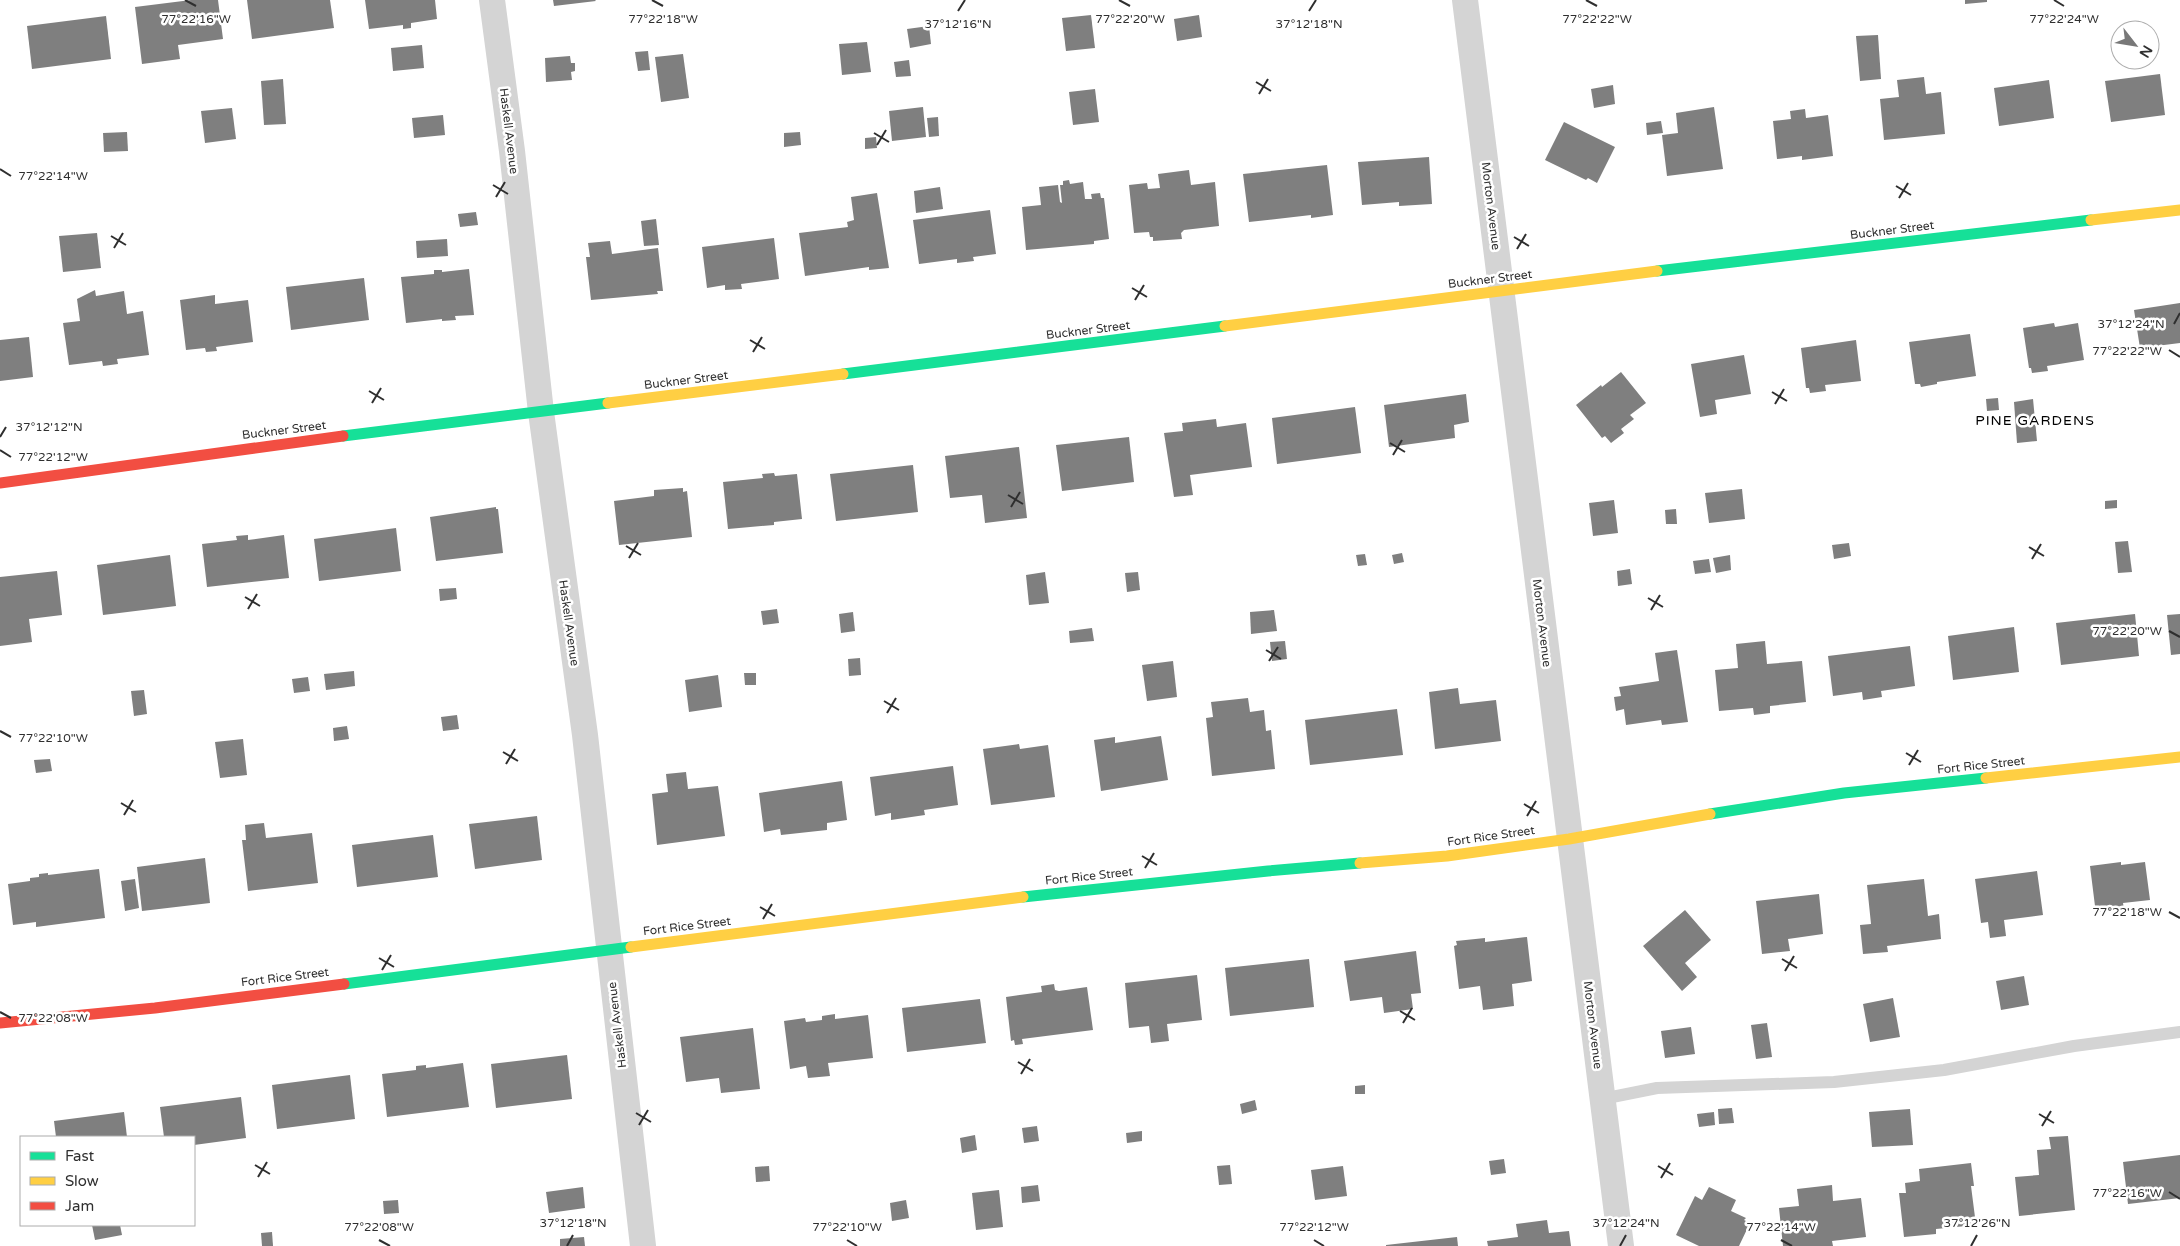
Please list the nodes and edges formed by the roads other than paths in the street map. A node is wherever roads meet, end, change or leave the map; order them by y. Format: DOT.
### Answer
graph roads {
  1 [pos="492,0"];
  2 [pos="1464,0"];
  3 [pos="2180,210"];
  4 [pos="1502,292"];
  5 [pos="541,412"];
  6 [pos="0,483"];
  7 [pos="2180,757"];
  8 [pos="1569,839"];
  9 [pos="608,950"];
  10 [pos="0,1023"];
  11 [pos="2180,1032"];
  12 [pos="1602,1099"];
  13 [pos="643,1246"];
  14 [pos="1621,1246"];
  1 -- 5 [label="street, Haskell Avenue"];
  2 -- 4 [label="street, Morton Avenue"];
  3 -- 4 [label="street, Buckner Street"];
  4 -- 5 [label="street, Buckner Street"];
  4 -- 8 [label="street, Morton Avenue"];
  5 -- 6 [label="street, Buckner Street"];
  5 -- 9 [label="street, Haskell Avenue"];
  7 -- 8 [label="street, Fort Rice Street"];
  8 -- 9 [label="street, Fort Rice Street"];
  8 -- 12 [label="street, Morton Avenue"];
  9 -- 10 [label="street, Fort Rice Street"];
  9 -- 13 [label="street, Haskell Avenue"];
  11 -- 12 [label="lane"];
  12 -- 14 [label="street, Morton Avenue"];
}
